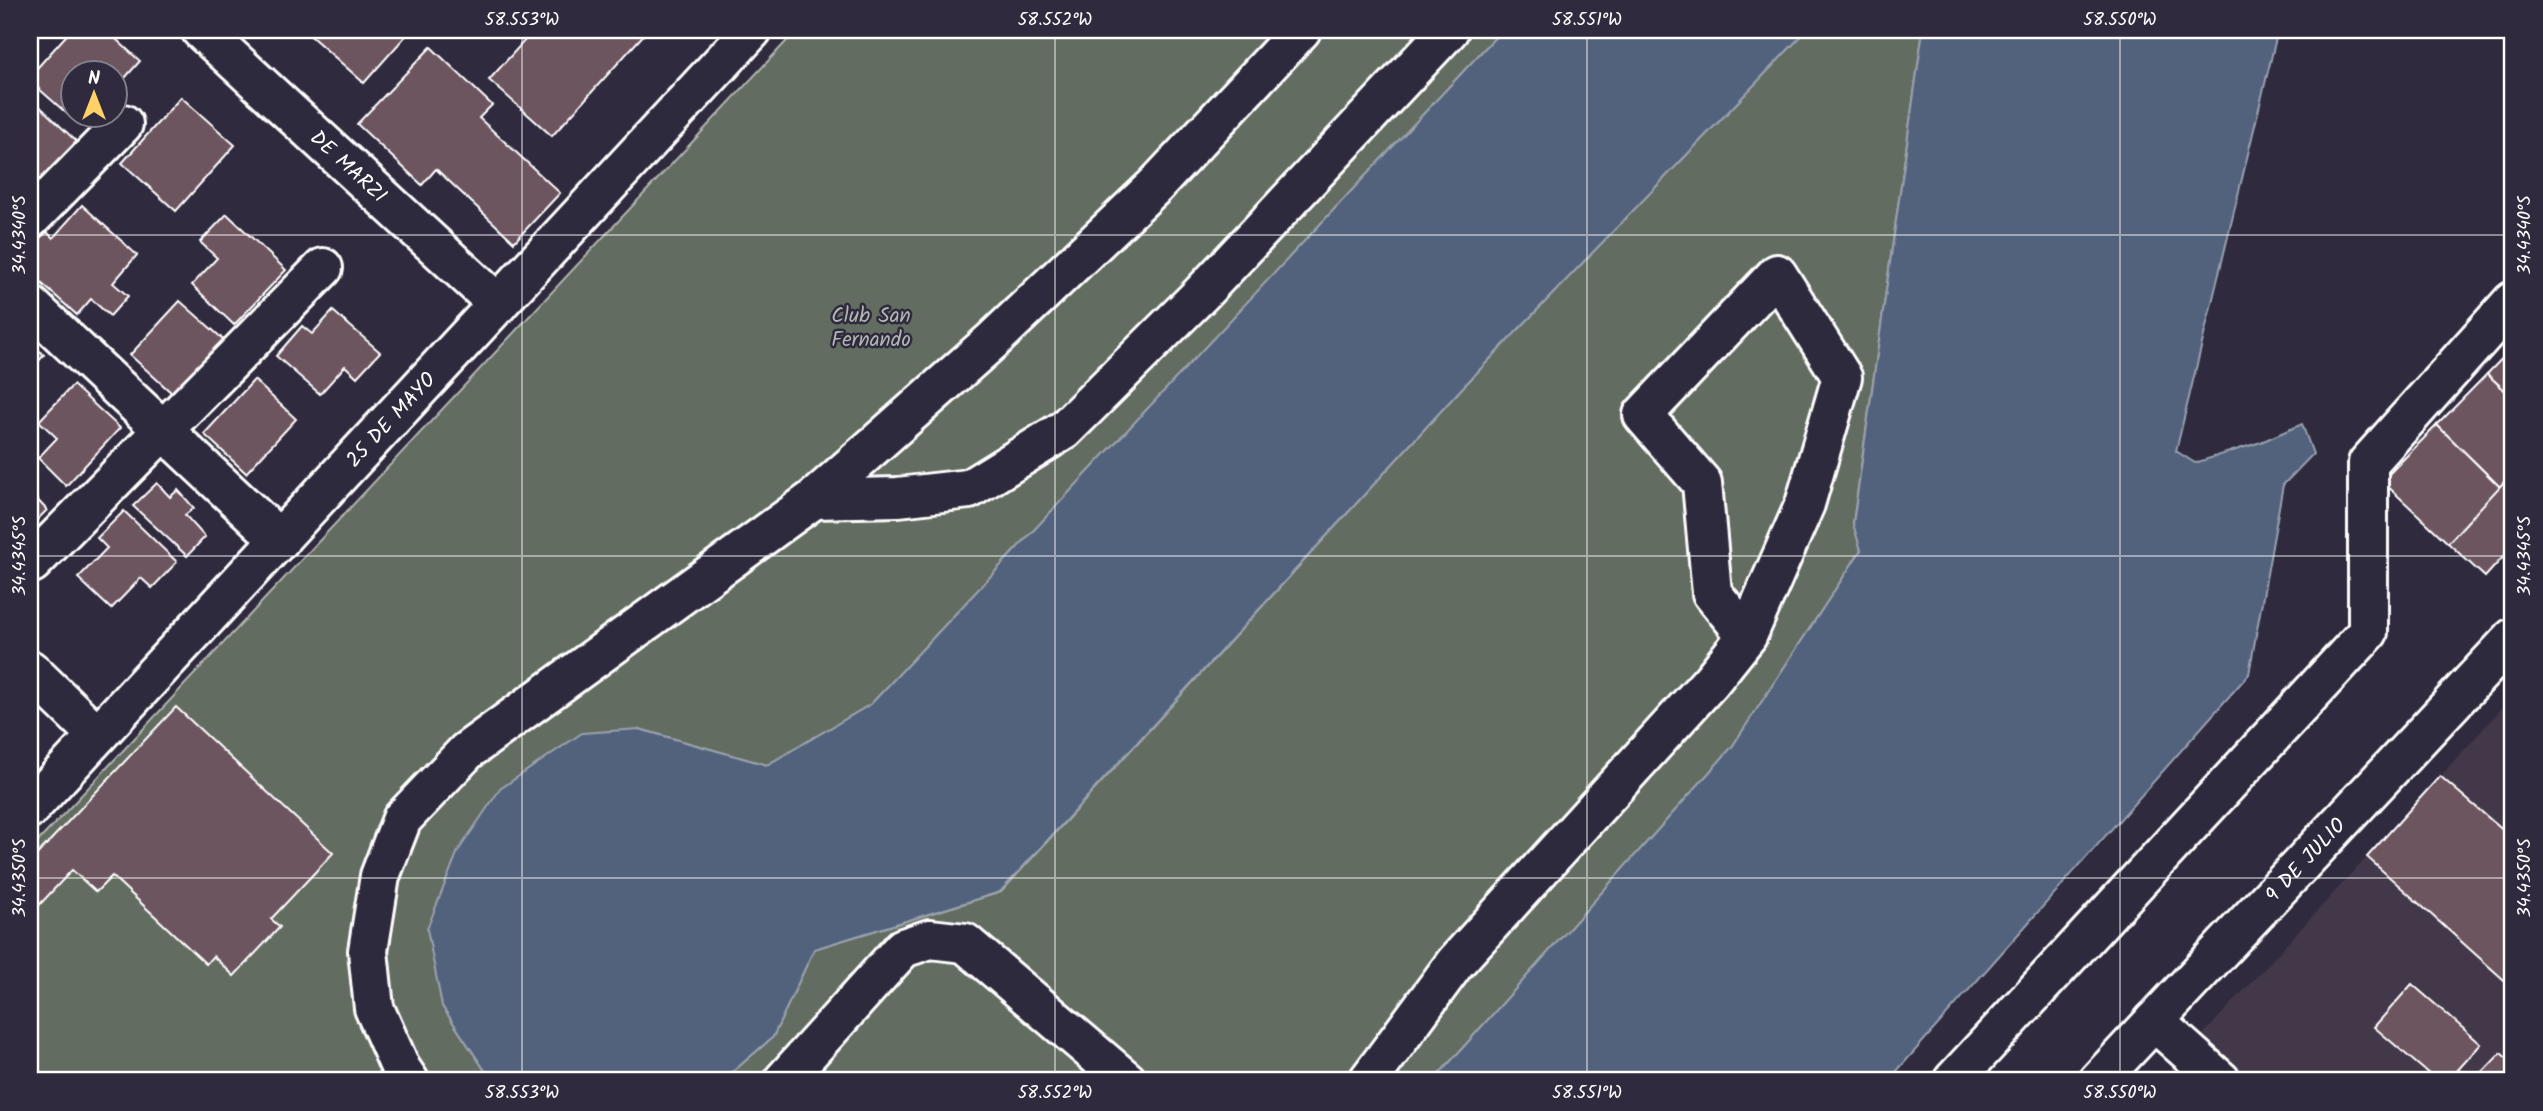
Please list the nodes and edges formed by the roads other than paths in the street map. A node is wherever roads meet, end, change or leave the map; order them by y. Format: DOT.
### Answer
graph roads {
  1 [pos="201,30"];
  2 [pos="752,30"];
  3 [pos="1301,30"];
  4 [pos="1449,30"];
  5 [pos="117,130"];
  6 [pos="30,219"];
  7 [pos="323,268"];
  8 [pos="2513,301"];
  9 [pos="498,304"];
  10 [pos="30,306"];
  11 [pos="163,430"];
  12 [pos="814,499"];
  13 [pos="281,540"];
  14 [pos="32,564"];
  15 [pos="1747,636"];
  16 [pos="2513,638"];
  17 [pos="30,670"];
  18 [pos="97,735"];
  19 [pos="30,808"];
  20 [pos="2154,1021"];
  21 [pos="409,1081"];
  22 [pos="783,1081"];
  23 [pos="1127,1081"];
  24 [pos="1368,1081"];
  25 [pos="1953,1081"];
  26 [pos="2098,1081"];
  27 [pos="2221,1081"];
  1 -- 9 [label="street, DE MARZI"];
  2 -- 9 [label="street, 25 DE MAYO"];
  3 -- 12 [label="street"];
  4 -- 12 [label="street"];
  5 -- 6 [label="street"];
  7 -- 11 [label="street"];
  8 -- 25 [label="street"];
  9 -- 13 [label="street, 25 DE MAYO"];
  10 -- 11 [label="street"];
  11 -- 13 [label="street"];
  11 -- 14 [label="street"];
  12 -- 21 [label="street"];
  13 -- 18 [label="street, 25 DE MAYO"];
  15 -- 15 [label="street"];
  15 -- 24 [label="street"];
  16 -- 20 [label="street, 9 DE JULIO"];
  17 -- 18 [label="street"];
  18 -- 19 [label="street, 25 DE MAYO"];
  20 -- 26 [label="street, 9 DE JULIO"];
  20 -- 27 [label="street"];
  22 -- 23 [label="street"];
}
